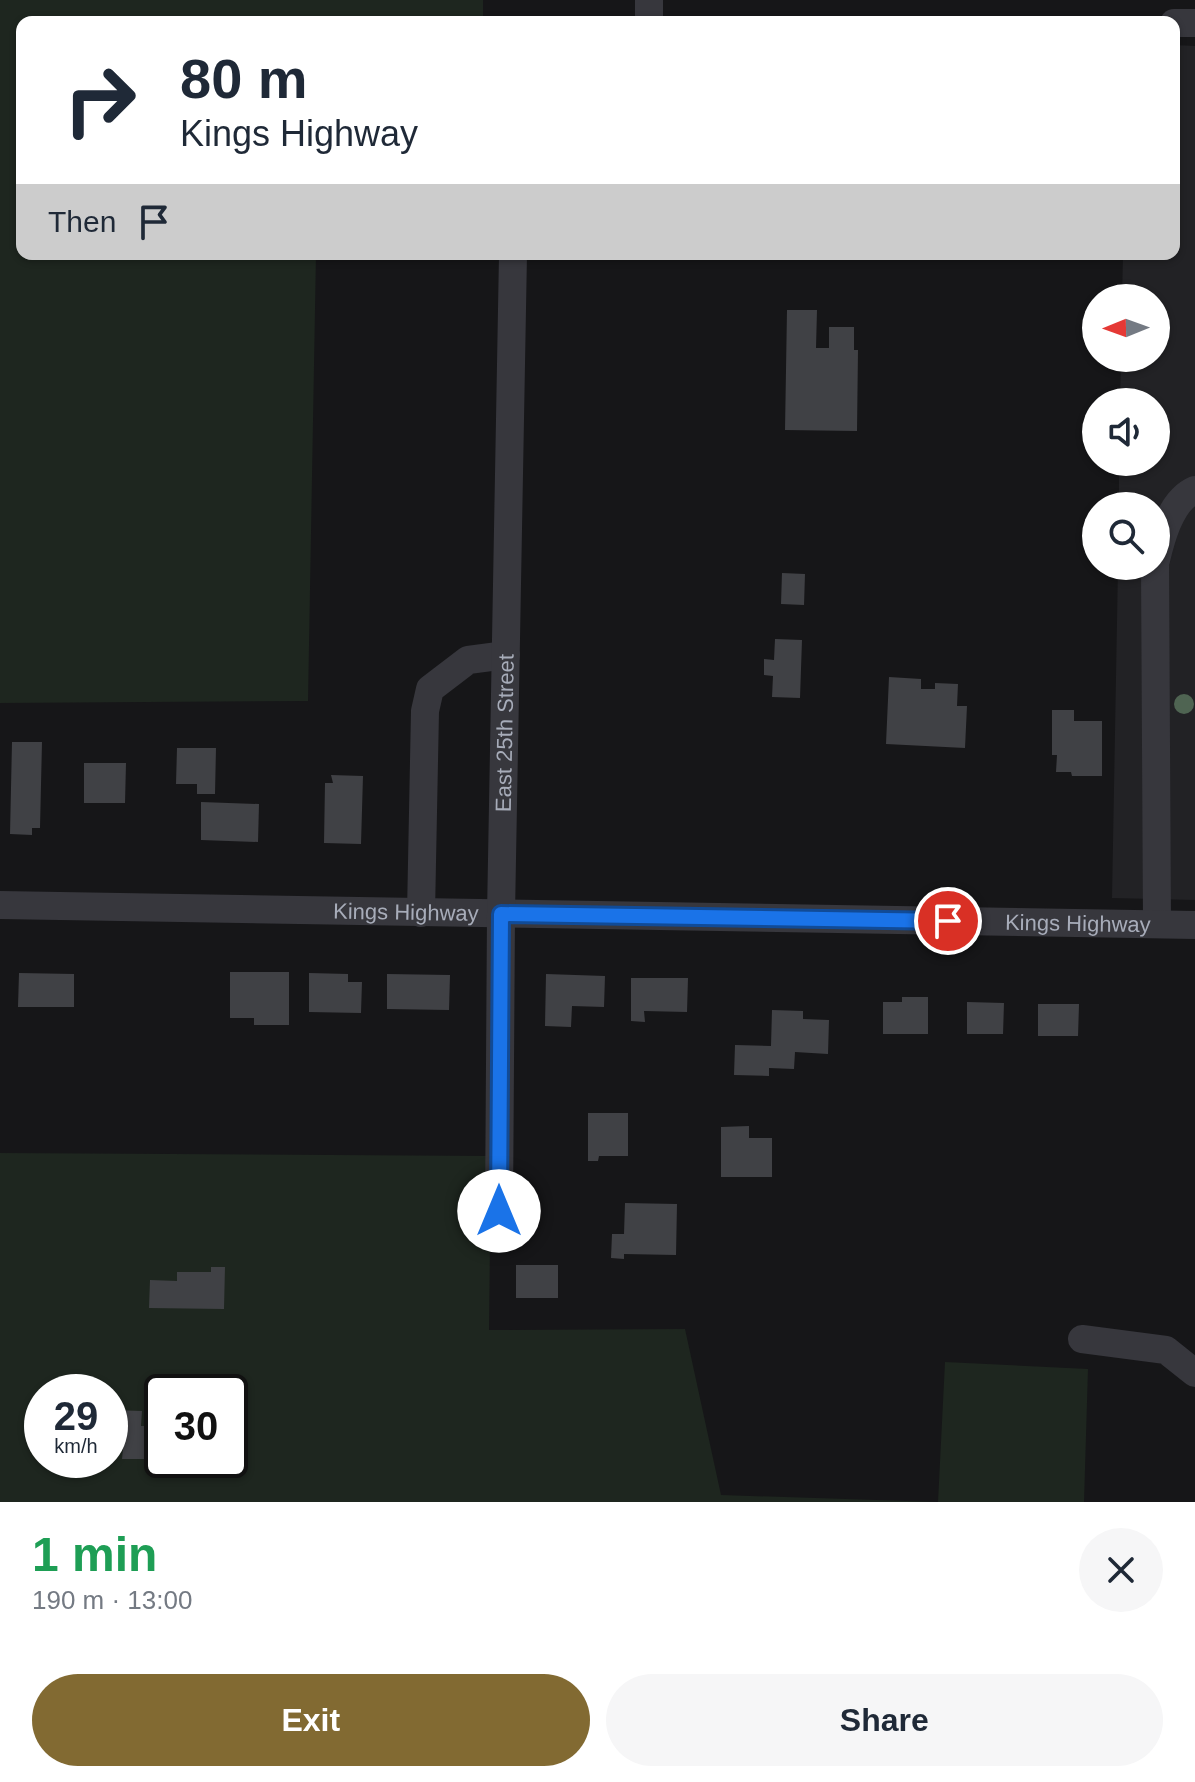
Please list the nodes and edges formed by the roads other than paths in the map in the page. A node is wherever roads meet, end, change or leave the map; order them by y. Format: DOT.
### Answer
graph roads {
  1 [pos="513,260"];
  2 [pos="1195,490"];
  3 [pos="1170,519"];
  4 [pos="1155,580"];
  5 [pos="506,655"];
  6 [pos="0,905"];
  7 [pos="421,913"];
  8 [pos="501,914"];
  9 [pos="1157,924"];
  10 [pos="1195,925"];
  11 [pos="499,1211"];
  12 [pos="1082,1339"];
  13 [pos="1195,1373"];
  1 -- 5 [label="street, East 25th Street"];
  2 -- 3 [label="street"];
  4 -- 9 [label="street"];
  5 -- 7 [label="street"];
  5 -- 8 [label="street, East 25th Street"];
  6 -- 7 [label="street, Kings Highway"];
  7 -- 8 [label="street, Kings Highway"];
  8 -- 9 [label="street, Kings Highway"];
  8 -- 11 [label="street, East 25th Street"];
  9 -- 10 [label="street, Kings Highway"];
  12 -- 13 [label="street"];
}
